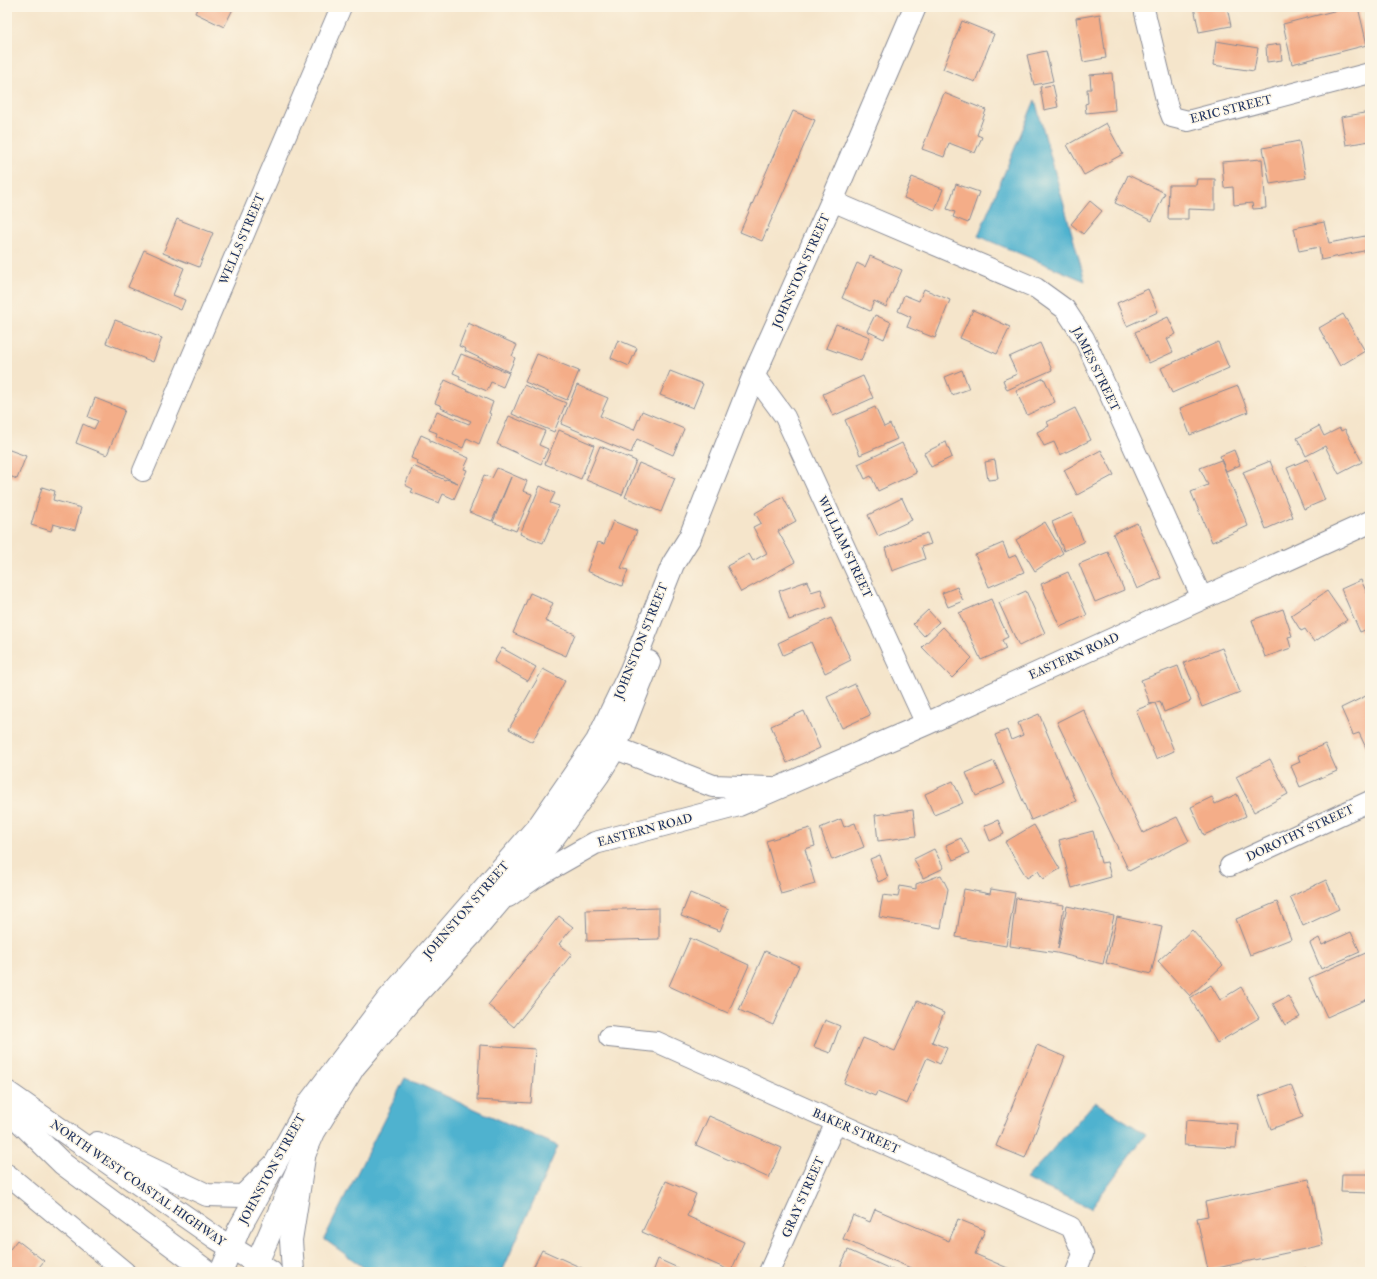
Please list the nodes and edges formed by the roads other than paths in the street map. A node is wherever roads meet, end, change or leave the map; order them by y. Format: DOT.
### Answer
graph roads {
  1 [pos="341,7"];
  2 [pos="915,7"];
  3 [pos="1145,13"];
  4 [pos="1370,73"];
  5 [pos="832,201"];
  6 [pos="754,375"];
  7 [pos="143,471"];
  8 [pos="1370,522"];
  9 [pos="1202,598"];
  10 [pos="926,724"];
  11 [pos="606,744"];
  12 [pos="778,789"];
  13 [pos="1370,801"];
  14 [pos="1230,866"];
  15 [pos="500,901"];
  16 [pos="609,1037"];
  17 [pos="7,1092"];
  18 [pos="7,1109"];
  19 [pos="39,1115"];
  20 [pos="836,1122"];
  21 [pos="305,1151"];
  22 [pos="273,1166"];
  23 [pos="7,1174"];
  24 [pos="230,1247"];
  25 [pos="260,1269"];
  26 [pos="125,1272"];
  27 [pos="208,1272"];
  28 [pos="221,1272"];
  29 [pos="293,1272"];
  30 [pos="769,1272"];
  31 [pos="1076,1272"];
  1 -- 7 [label="street, WELLS STREET"];
  2 -- 5 [label="main road, JOHNSTON STREET"];
  3 -- 4 [label="street, ERIC STREET"];
  5 -- 6 [label="main road, JOHNSTON STREET"];
  5 -- 9 [label="street, JAMES STREET"];
  6 -- 10 [label="street, WILLIAM STREET"];
  6 -- 11 [label="main road, JOHNSTON STREET"];
  8 -- 9 [label="main road, EASTERN ROAD"];
  9 -- 10 [label="main road, EASTERN ROAD"];
  10 -- 12 [label="main road, EASTERN ROAD"];
  11 -- 12 [label="main road, EASTERN ROAD"];
  11 -- 15 [label="main road, JOHNSTON STREET"];
  11 -- 22 [label="main road, JOHNSTON STREET"];
  12 -- 15 [label="main road, EASTERN ROAD"];
  13 -- 14 [label="street, DOROTHY STREET"];
  15 -- 21 [label="main road, JOHNSTON STREET"];
  16 -- 20 [label="street, BAKER STREET"];
  17 -- 19 [label="main road, NORTH WEST COASTAL HIGHWAY"];
  18 -- 27 [label="main road, NORTH WEST COASTAL HIGHWAY"];
  19 -- 22 [label="main road"];
  19 -- 24 [label="main road, NORTH WEST COASTAL HIGHWAY"];
  20 -- 30 [label="street, GRAY STREET"];
  20 -- 31 [label="street, BAKER STREET"];
  21 -- 25 [label="main road, JOHNSTON STREET"];
  21 -- 29 [label="main road"];
  22 -- 24 [label="main road, JOHNSTON STREET"];
  23 -- 26 [label="street"];
  24 -- 25 [label="main road, NORTH WEST COASTAL HIGHWAY"];
  24 -- 28 [label="main road, JOHNSTON STREET"];
}
